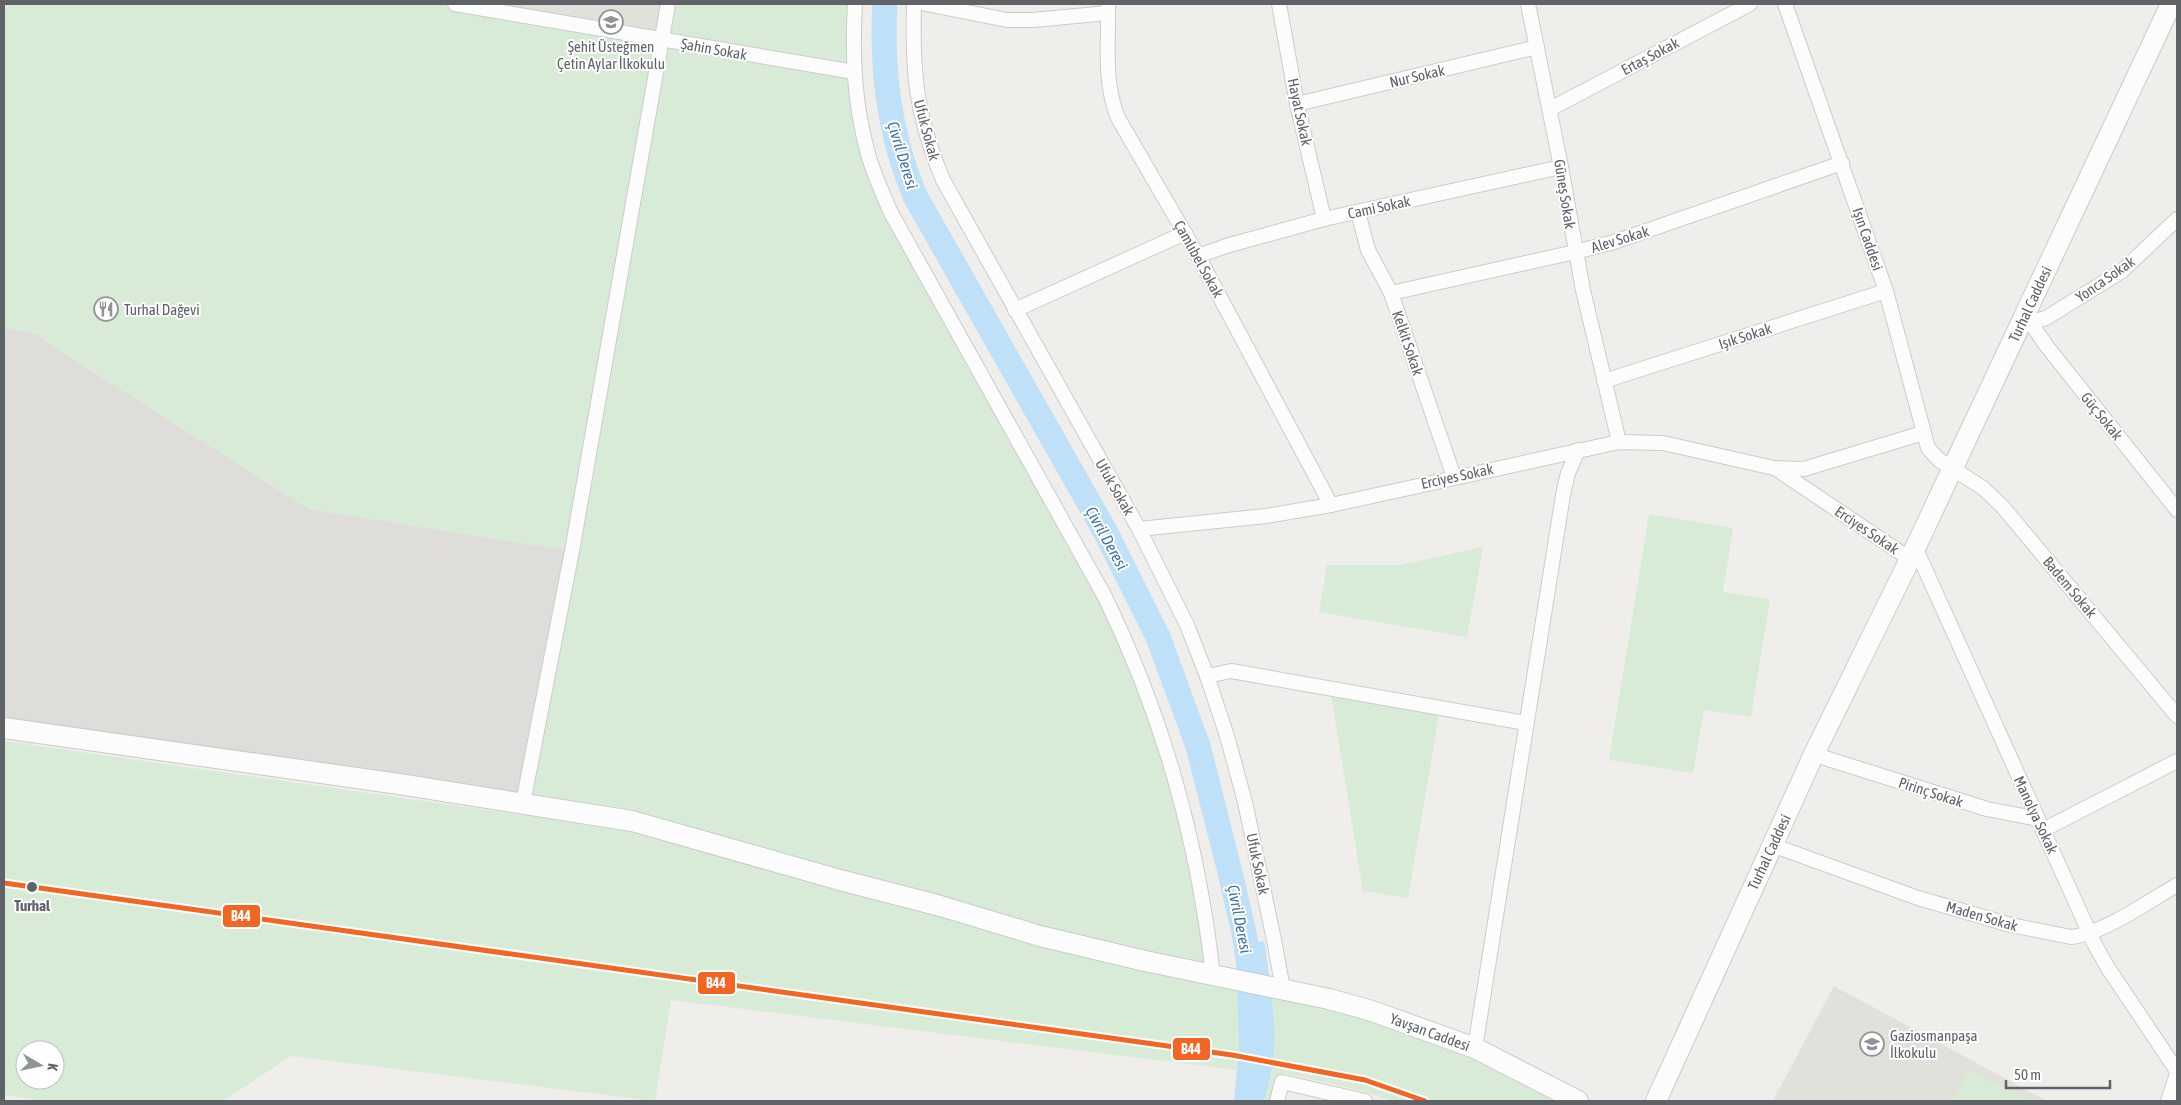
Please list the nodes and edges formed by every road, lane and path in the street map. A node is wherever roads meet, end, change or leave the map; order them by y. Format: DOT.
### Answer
graph roads {
  1 [pos="454,4"];
  2 [pos="668,4"];
  3 [pos="855,4"];
  4 [pos="914,4"];
  5 [pos="926,4"];
  6 [pos="1279,4"];
  7 [pos="1528,4"];
  8 [pos="1750,4"];
  9 [pos="1785,4"];
  10 [pos="2171,4"];
  11 [pos="1108,8"];
  12 [pos="661,40"];
  13 [pos="1537,47"];
  14 [pos="854,72"];
  15 [pos="1297,104"];
  16 [pos="1550,109"];
  17 [pos="1842,164"];
  18 [pos="1562,167"];
  19 [pos="1358,212"];
  20 [pos="1324,219"];
  21 [pos="2177,219"];
  22 [pos="1185,233"];
  23 [pos="1575,252"];
  24 [pos="1198,256"];
  25 [pos="1886,291"];
  26 [pos="1391,293"];
  27 [pos="1015,310"];
  28 [pos="2026,319"];
  29 [pos="1604,381"];
  30 [pos="1923,433"];
  31 [pos="1619,442"];
  32 [pos="1578,450"];
  33 [pos="1774,468"];
  34 [pos="1952,469"];
  35 [pos="1454,477"];
  36 [pos="1331,505"];
  37 [pos="2177,510"];
  38 [pos="1139,529"];
  39 [pos="1912,553"];
  40 [pos="1888,605"];
  41 [pos="1208,676"];
  42 [pos="2177,716"];
  43 [pos="1526,723"];
  44 [pos="4,728"];
  45 [pos="4,741"];
  46 [pos="1825,758"];
  47 [pos="2177,761"];
  48 [pos="523,803"];
  49 [pos="2041,824"];
  50 [pos="1783,849"];
  51 [pos="2177,885"];
  52 [pos="2089,932"];
  53 [pos="1040,936"];
  54 [pos="1220,977"];
  55 [pos="1277,988"];
  56 [pos="1475,1048"];
  57 [pos="2177,1073"];
  58 [pos="1277,1101"];
  59 [pos="1363,1101"];
  60 [pos="1578,1101"];
  61 [pos="1656,1101"];
  62 [pos="1670,1101"];
  63 [pos="2168,1101"];
  1 -- 12 [label="street, Şahin Sokak"];
  2 -- 12 [label="street"];
  3 -- 14 [label="street"];
  4 -- 27 [label="street, Ufuk Sokak"];
  5 -- 11 [label="street"];
  6 -- 15 [label="street, Hayat Sokak"];
  7 -- 13 [label="street, Güneş Sokak"];
  8 -- 16 [label="street, Ertaş Sokak"];
  9 -- 17 [label="street, Işın Caddesi"];
  10 -- 28 [label="street, Turhal Caddesi"];
  11 -- 22 [label="street, Çamlıbel Sokak"];
  12 -- 14 [label="street, Şahin Sokak"];
  12 -- 48 [label="street"];
  13 -- 15 [label="street, Nur Sokak"];
  13 -- 16 [label="street, Güneş Sokak"];
  14 -- 54 [label="street"];
  15 -- 20 [label="street, Hayat Sokak"];
  16 -- 18 [label="street, Güneş Sokak"];
  17 -- 23 [label="street, Alev Sokak"];
  17 -- 25 [label="street, Işın Caddesi"];
  18 -- 19 [label="street, Cami Sokak"];
  18 -- 23 [label="street, Güneş Sokak"];
  19 -- 20 [label="street, Cami Sokak"];
  19 -- 26 [label="street, Kelkit Sokak"];
  20 -- 24 [label="street, Cami Sokak"];
  21 -- 28 [label="street, Yonca Sokak"];
  22 -- 24 [label="street, Çamlıbel Sokak"];
  22 -- 27 [label="street"];
  23 -- 26 [label="street, Alev Sokak"];
  23 -- 29 [label="street, Güneş Sokak"];
  24 -- 36 [label="street, Çamlıbel Sokak"];
  25 -- 29 [label="street, Işık Sokak"];
  25 -- 30 [label="street, Işın Caddesi"];
  26 -- 35 [label="street, Kelkit Sokak"];
  27 -- 38 [label="street, Ufuk Sokak"];
  28 -- 34 [label="street, Turhal Caddesi"];
  28 -- 37 [label="street, Güç Sokak"];
  29 -- 31 [label="street, Güneş Sokak"];
  30 -- 33 [label="street, Erciyes Sokak"];
  30 -- 34 [label="street, Işın Caddesi"];
  31 -- 32 [label="street, Erciyes Sokak"];
  31 -- 33 [label="street, Erciyes Sokak"];
  32 -- 35 [label="street, Erciyes Sokak"];
  32 -- 43 [label="street"];
  33 -- 39 [label="street, Erciyes Sokak"];
  34 -- 39 [label="street, Turhal Caddesi"];
  34 -- 42 [label="street, Badem Sokak"];
  35 -- 36 [label="street, Erciyes Sokak"];
  36 -- 38 [label="street, Erciyes Sokak"];
  38 -- 41 [label="street, Ufuk Sokak"];
  39 -- 40 [label="street, Turhal Caddesi"];
  39 -- 49 [label="street, Manolya Sokak"];
  40 -- 46 [label="street, Turhal Caddesi"];
  40 -- 61 [label="street, Turhal Caddesi"];
  41 -- 43 [label="street"];
  41 -- 55 [label="street, Ufuk Sokak"];
  43 -- 56 [label="street"];
  44 -- 48 [label="street"];
  45 -- 53 [label="street"];
  46 -- 49 [label="street, Pirinç Sokak"];
  46 -- 50 [label="street, Turhal Caddesi"];
  47 -- 49 [label="street"];
  48 -- 53 [label="street"];
  49 -- 52 [label="street, Manolya Sokak"];
  50 -- 52 [label="street, Maden Sokak"];
  50 -- 62 [label="street, Turhal Caddesi"];
  51 -- 52 [label="street, Maden Sokak"];
  52 -- 57 [label="street, Manolya Sokak"];
  53 -- 54 [label="street, Yavşan Caddesi"];
  54 -- 55 [label="street, Yavşan Caddesi"];
  55 -- 56 [label="street, Yavşan Caddesi"];
  56 -- 60 [label="street, Yavşan Caddesi"];
  57 -- 63 [label="street"];
  58 -- 59 [label="street"];
}
